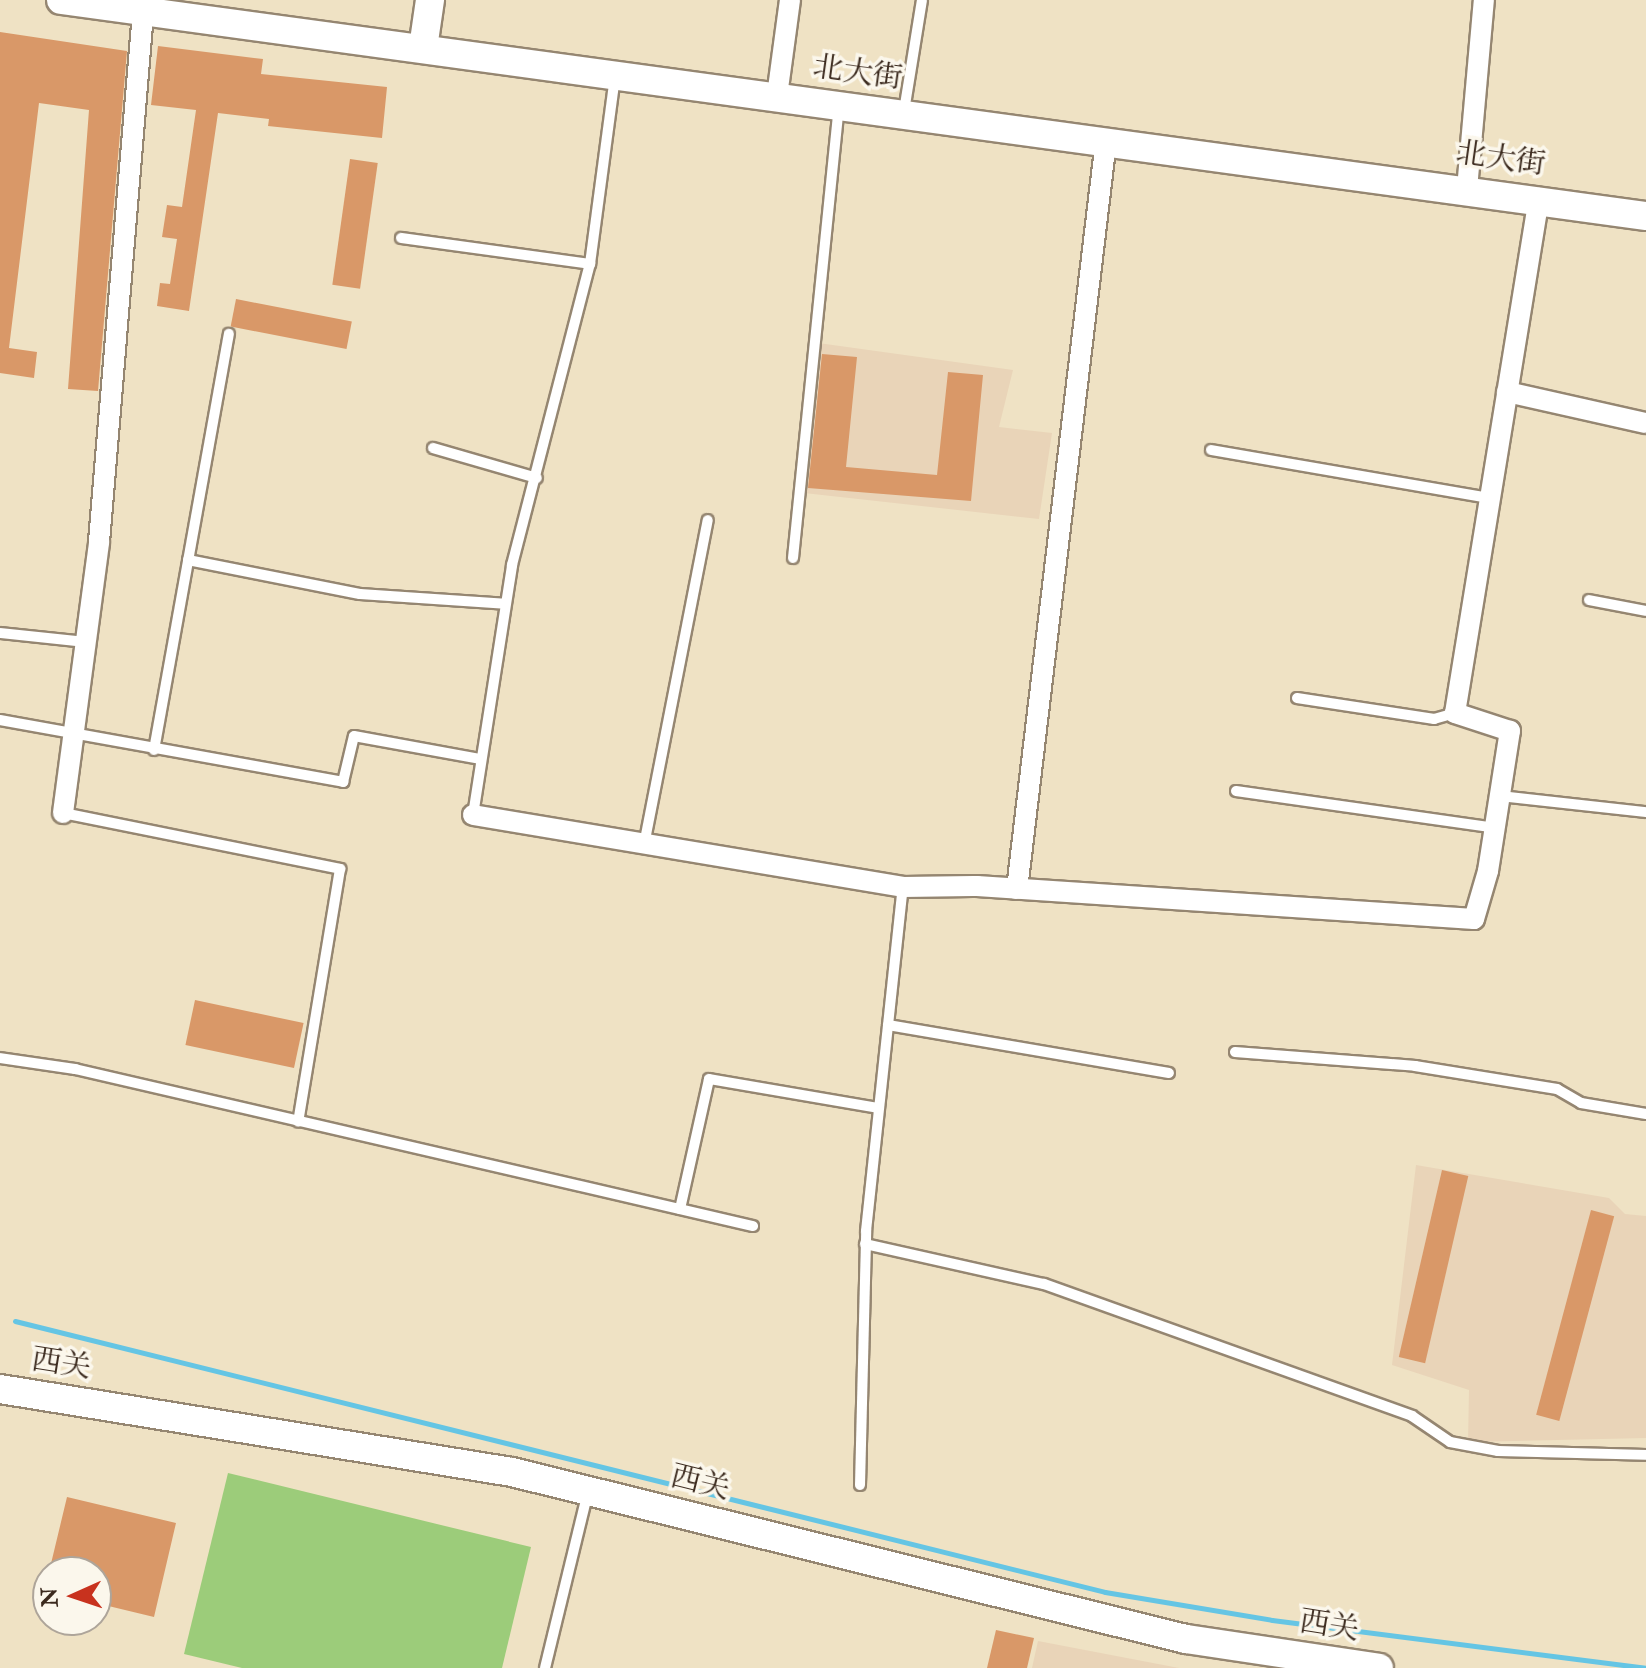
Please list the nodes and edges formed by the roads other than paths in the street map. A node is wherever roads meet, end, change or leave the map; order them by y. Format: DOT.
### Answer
graph roads {
  1 [pos="61,0"];
  2 [pos="430,0"];
  3 [pos="790,0"];
  4 [pos="922,0"];
  5 [pos="1484,0"];
  6 [pos="143,13"];
  7 [pos="423,48"];
  8 [pos="615,75"];
  9 [pos="777,96"];
  10 [pos="839,105"];
  11 [pos="904,113"];
  12 [pos="1106,140"];
  13 [pos="1467,189"];
  14 [pos="1539,198"];
  15 [pos="1646,216"];
  16 [pos="401,238"];
  17 [pos="590,264"];
  18 [pos="229,334"];
  19 [pos="1507,392"];
  20 [pos="1646,423"];
  21 [pos="433,448"];
  22 [pos="1211,450"];
  23 [pos="537,478"];
  24 [pos="1490,498"];
  25 [pos="708,520"];
  26 [pos="793,558"];
  27 [pos="188,560"];
  28 [pos="1589,600"];
  29 [pos="505,604"];
  30 [pos="1646,611"];
  31 [pos="0,633"];
  32 [pos="86,642"];
  33 [pos="1297,698"];
  34 [pos="1455,713"];
  35 [pos="0,720"];
  36 [pos="74,732"];
  37 [pos="154,750"];
  38 [pos="481,759"];
  39 [pos="1236,791"];
  40 [pos="1500,796"];
  41 [pos="1646,812"];
  42 [pos="63,813"];
  43 [pos="473,815"];
  44 [pos="1495,828"];
  45 [pos="644,845"];
  46 [pos="903,887"];
  47 [pos="1017,889"];
  48 [pos="888,1025"];
  49 [pos="1235,1052"];
  50 [pos="0,1058"];
  51 [pos="1169,1073"];
  52 [pos="879,1108"];
  53 [pos="1646,1114"];
  54 [pos="298,1122"];
  55 [pos="680,1209"];
  56 [pos="753,1226"];
  57 [pos="865,1244"];
  58 [pos="0,1389"];
  59 [pos="1646,1455"];
  60 [pos="860,1485"];
  61 [pos="588,1491"];
  62 [pos="545,1668"];
  63 [pos="1379,1668"];
  1 -- 6 [label="main road, 北大街"];
  2 -- 7 [label="main road"];
  3 -- 9 [label="street"];
  4 -- 11 [label="lane"];
  5 -- 13 [label="street"];
  6 -- 7 [label="main road, 北大街"];
  6 -- 32 [label="street"];
  7 -- 8 [label="main road, 北大街"];
  8 -- 9 [label="main road, 北大街"];
  8 -- 17 [label="lane"];
  9 -- 10 [label="main road, 北大街"];
  10 -- 11 [label="main road, 北大街"];
  10 -- 26 [label="lane"];
  11 -- 12 [label="main road, 北大街"];
  12 -- 13 [label="main road, 北大街"];
  12 -- 47 [label="street"];
  13 -- 14 [label="main road, 北大街"];
  14 -- 15 [label="main road, 北大街"];
  14 -- 19 [label="street"];
  16 -- 17 [label="lane"];
  17 -- 23 [label="lane"];
  18 -- 27 [label="lane"];
  19 -- 20 [label="street"];
  19 -- 24 [label="street"];
  21 -- 23 [label="lane"];
  22 -- 24 [label="lane"];
  23 -- 29 [label="lane"];
  24 -- 34 [label="street"];
  25 -- 45 [label="lane"];
  27 -- 29 [label="lane"];
  27 -- 37 [label="lane"];
  28 -- 30 [label="lane"];
  29 -- 38 [label="lane"];
  31 -- 32 [label="lane"];
  32 -- 36 [label="street"];
  33 -- 34 [label="lane"];
  34 -- 40 [label="street"];
  35 -- 36 [label="lane"];
  36 -- 37 [label="lane"];
  36 -- 42 [label="street"];
  37 -- 38 [label="lane"];
  38 -- 43 [label="lane"];
  39 -- 44 [label="lane"];
  40 -- 41 [label="lane"];
  40 -- 44 [label="street"];
  42 -- 54 [label="lane"];
  43 -- 45 [label="street"];
  44 -- 47 [label="street"];
  45 -- 46 [label="street"];
  46 -- 47 [label="street"];
  46 -- 48 [label="lane"];
  48 -- 51 [label="lane"];
  48 -- 52 [label="lane"];
  49 -- 53 [label="lane"];
  50 -- 54 [label="lane"];
  52 -- 55 [label="lane"];
  52 -- 57 [label="lane"];
  54 -- 55 [label="lane"];
  55 -- 56 [label="lane"];
  57 -- 59 [label="lane"];
  57 -- 60 [label="lane"];
  58 -- 61 [label="main road, 西关"];
  61 -- 62 [label="lane"];
  61 -- 63 [label="main road, 西关"];
}
